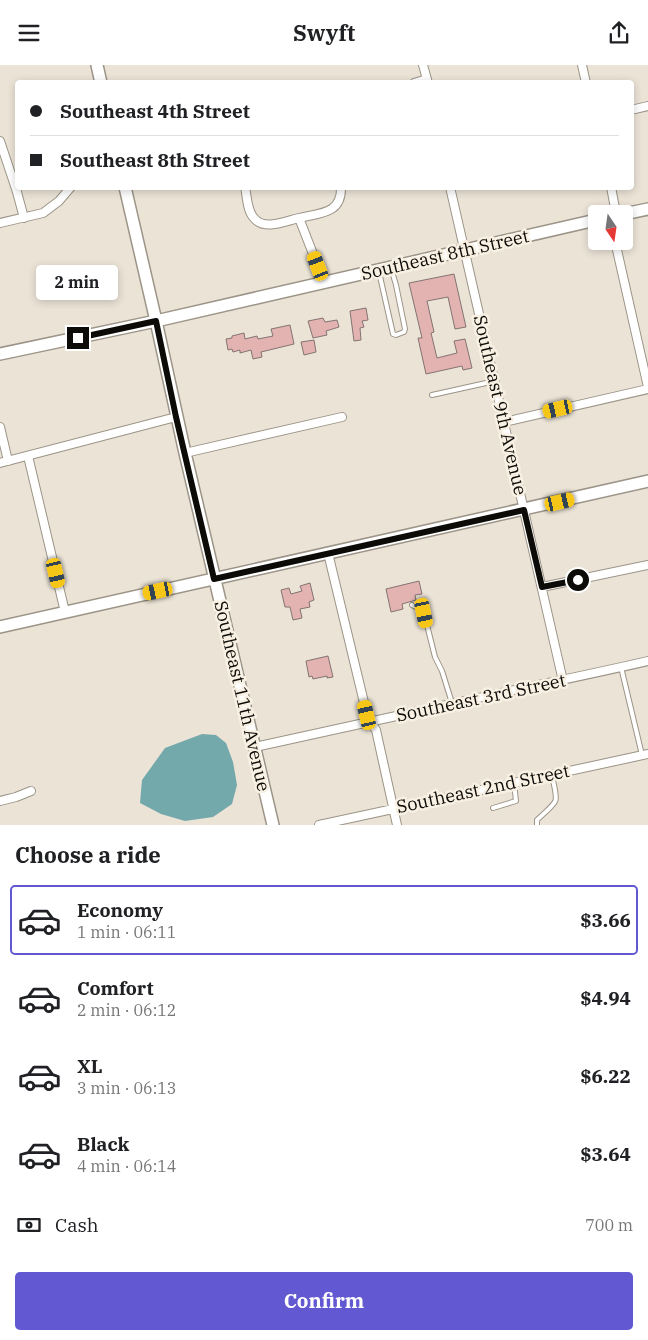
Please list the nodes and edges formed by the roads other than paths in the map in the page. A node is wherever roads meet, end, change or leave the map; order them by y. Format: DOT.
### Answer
graph roads {
  1 [pos="97,65"];
  2 [pos="423,65"];
  3 [pos="582,65"];
  4 [pos="100,80"];
  5 [pos="428,80"];
  6 [pos="585,80"];
  7 [pos="648,106"];
  8 [pos="634,109"];
  9 [pos="0,141"];
  10 [pos="15,186"];
  11 [pos="16,190"];
  12 [pos="68,190"];
  13 [pos="126,190"];
  14 [pos="246,190"];
  15 [pos="340,190"];
  16 [pos="451,190"];
  17 [pos="611,190"];
  18 [pos="614,205"];
  19 [pos="648,209"];
  20 [pos="633,212"];
  21 [pos="24,218"];
  22 [pos="300,218"];
  23 [pos="588,222"];
  24 [pos="0,223"];
  25 [pos="617,250"];
  26 [pos="465,251"];
  27 [pos="391,267"];
  28 [pos="378,270"];
  29 [pos="324,282"];
  30 [pos="156,321"];
  31 [pos="0,355"];
  32 [pos="495,381"];
  33 [pos="648,388"];
  34 [pos="432,395"];
  35 [pos="176,417"];
  36 [pos="342,417"];
  37 [pos="504,422"];
  38 [pos="0,427"];
  39 [pos="185,453"];
  40 [pos="28,456"];
  41 [pos="4,462"];
  42 [pos="648,481"];
  43 [pos="524,510"];
  44 [pos="328,553"];
  45 [pos="648,565"];
  46 [pos="214,579"];
  47 [pos="542,587"];
  48 [pos="412,605"];
  49 [pos="65,612"];
  50 [pos="0,627"];
  51 [pos="648,661"];
  52 [pos="621,667"];
  53 [pos="563,681"];
  54 [pos="452,703"];
  55 [pos="370,722"];
  56 [pos="255,747"];
  57 [pos="645,754"];
  58 [pos="552,775"];
  59 [pos="514,783"];
  60 [pos="31,791"];
  61 [pos="0,801"];
  62 [pos="492,808"];
  63 [pos="393,809"];
  64 [pos="330,824"];
  65 [pos="272,825"];
  66 [pos="319,825"];
  67 [pos="397,825"];
  68 [pos="537,825"];
  1 -- 4 [label="street"];
  2 -- 5 [label="street"];
  3 -- 6 [label="street"];
  7 -- 8 [label="street"];
  9 -- 10 [label="street"];
  11 -- 21 [label="street"];
  12 -- 21 [label="street"];
  13 -- 30 [label="street, Southeast 11th Avenue"];
  14 -- 22 [label="street"];
  15 -- 22 [label="street"];
  16 -- 26 [label="street, Southeast 9th Avenue"];
  17 -- 18 [label="street"];
  19 -- 20 [label="street"];
  21 -- 24 [label="street"];
  22 -- 29 [label="street"];
  23 -- 26 [label="street, Southeast 8th Street"];
  25 -- 33 [label="street"];
  26 -- 27 [label="street, Southeast 8th Street"];
  26 -- 32 [label="street, Southeast 9th Avenue"];
  27 -- 28 [label="street, Southeast 8th Street"];
  27 -- 28 [label="lane"];
  28 -- 29 [label="street, Southeast 8th Street"];
  29 -- 30 [label="street, Southeast 8th Street"];
  30 -- 31 [label="street, Southeast 8th Street"];
  30 -- 35 [label="street, Southeast 11th Avenue"];
  32 -- 34 [label="lane"];
  32 -- 37 [label="street, Southeast 9th Avenue"];
  33 -- 37 [label="street"];
  35 -- 39 [label="street, Southeast 11th Avenue"];
  35 -- 40 [label="street"];
  36 -- 39 [label="street"];
  37 -- 43 [label="street, Southeast 9th Avenue"];
  38 -- 41 [label="street"];
  39 -- 46 [label="street, Southeast 11th Avenue"];
  40 -- 41 [label="street"];
  40 -- 49 [label="street"];
  42 -- 43 [label="street"];
  43 -- 44 [label="street"];
  43 -- 47 [label="street, Southeast 9th Avenue"];
  44 -- 46 [label="street"];
  44 -- 55 [label="street"];
  45 -- 47 [label="street"];
  46 -- 49 [label="street"];
  46 -- 56 [label="street, Southeast 11th Avenue"];
  47 -- 53 [label="street, Southeast 9th Avenue"];
  48 -- 54 [label="lane"];
  49 -- 50 [label="street"];
  51 -- 52 [label="street, Southeast 3rd Street"];
  52 -- 53 [label="street, Southeast 3rd Street"];
  52 -- 57 [label="lane"];
  53 -- 54 [label="street, Southeast 3rd Street"];
  54 -- 55 [label="street, Southeast 3rd Street"];
  55 -- 56 [label="street, Southeast 3rd Street"];
  55 -- 63 [label="street"];
  56 -- 65 [label="street, Southeast 11th Avenue"];
  57 -- 58 [label="street, Southeast 2nd Street"];
  58 -- 59 [label="street, Southeast 2nd Street"];
  58 -- 68 [label="lane"];
  59 -- 62 [label="lane"];
  59 -- 63 [label="street, Southeast 2nd Street"];
  60 -- 61 [label="street"];
  63 -- 64 [label="street, Southeast 2nd Street"];
  63 -- 67 [label="street"];
  64 -- 66 [label="street, Southeast 2nd Street"];
}
